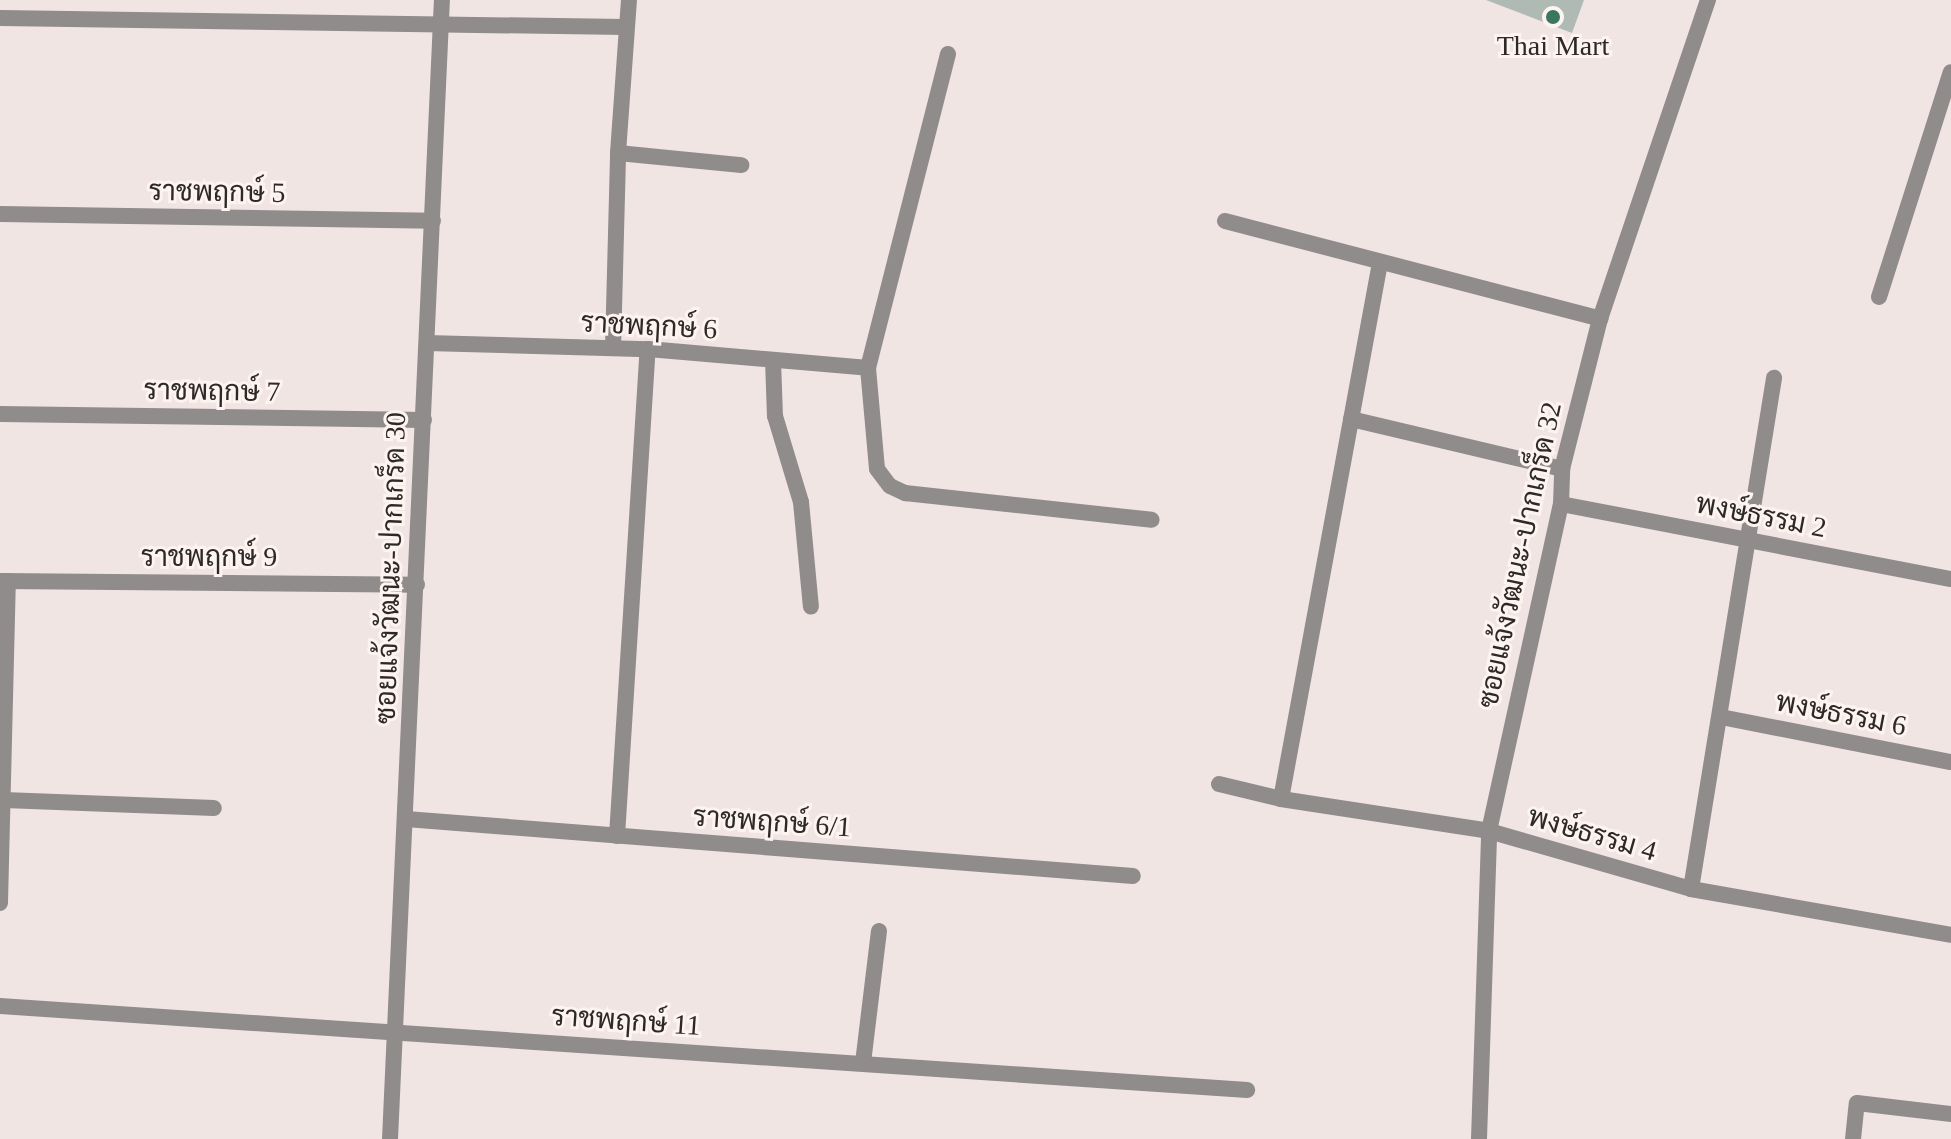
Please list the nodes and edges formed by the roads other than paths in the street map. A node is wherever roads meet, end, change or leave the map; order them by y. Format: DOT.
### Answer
graph roads {
  1 [pos="442,0"];
  2 [pos="629,0"];
  3 [pos="1708,0"];
  4 [pos="0,18"];
  5 [pos="441,23"];
  6 [pos="625,27"];
  7 [pos="948,54"];
  8 [pos="1951,72"];
  9 [pos="618,153"];
  10 [pos="741,165"];
  11 [pos="0,214"];
  12 [pos="433,221"];
  13 [pos="1225,221"];
  14 [pos="1380,263"];
  15 [pos="1879,297"];
  16 [pos="1600,319"];
  17 [pos="427,343"];
  18 [pos="613,348"];
  19 [pos="648,349"];
  20 [pos="773,360"];
  21 [pos="868,368"];
  22 [pos="1774,378"];
  23 [pos="0,414"];
  24 [pos="1351,419"];
  25 [pos="424,420"];
  26 [pos="1562,469"];
  27 [pos="1561,504"];
  28 [pos="1152,520"];
  29 [pos="1749,540"];
  30 [pos="1951,579"];
  31 [pos="4,581"];
  32 [pos="417,585"];
  33 [pos="811,607"];
  34 [pos="1721,717"];
  35 [pos="2,750"];
  36 [pos="1951,762"];
  37 [pos="1219,784"];
  38 [pos="1281,799"];
  39 [pos="4,800"];
  40 [pos="214,808"];
  41 [pos="406,819"];
  42 [pos="1489,831"];
  43 [pos="617,836"];
  44 [pos="1,845"];
  45 [pos="1133,876"];
  46 [pos="1691,889"];
  47 [pos="0,903"];
  48 [pos="879,931"];
  49 [pos="1951,935"];
  50 [pos="0,1006"];
  51 [pos="397,1031"];
  52 [pos="863,1063"];
  53 [pos="1247,1090"];
  54 [pos="1951,1114"];
  55 [pos="390,1139"];
  56 [pos="1479,1139"];
  57 [pos="1853,1139"];
  1 -- 5 [label="street, ซอยแจ้งวัฒนะ-ปากเกร็ด 30"];
  2 -- 6 [label="street"];
  3 -- 16 [label="street, ซอยแจ้งวัฒนะ-ปากเกร็ด 32"];
  4 -- 5 [label="street"];
  5 -- 6 [label="street"];
  5 -- 12 [label="street, ซอยแจ้งวัฒนะ-ปากเกร็ด 30"];
  6 -- 9 [label="street"];
  7 -- 21 [label="street"];
  8 -- 15 [label="street"];
  9 -- 10 [label="street"];
  9 -- 18 [label="street"];
  11 -- 12 [label="street, ราชพฤกษ์ 5"];
  12 -- 17 [label="street, ซอยแจ้งวัฒนะ-ปากเกร็ด 30"];
  13 -- 14 [label="street"];
  14 -- 16 [label="street"];
  14 -- 24 [label="street"];
  16 -- 26 [label="street, ซอยแจ้งวัฒนะ-ปากเกร็ด 32"];
  17 -- 18 [label="street, ราชพฤกษ์ 6"];
  17 -- 25 [label="street, ซอยแจ้งวัฒนะ-ปากเกร็ด 30"];
  18 -- 19 [label="street, ราชพฤกษ์ 6"];
  19 -- 20 [label="street, ราชพฤกษ์ 6"];
  19 -- 43 [label="street"];
  20 -- 21 [label="street, ราชพฤกษ์ 6"];
  20 -- 33 [label="street"];
  21 -- 28 [label="street"];
  22 -- 29 [label="street"];
  23 -- 25 [label="street, ราชพฤกษ์ 7"];
  24 -- 26 [label="street"];
  24 -- 38 [label="street"];
  25 -- 32 [label="street, ซอยแจ้งวัฒนะ-ปากเกร็ด 30"];
  26 -- 27 [label="street, ซอยแจ้งวัฒนะ-ปากเกร็ด 32"];
  27 -- 29 [label="street, พงษ์ธรรม 2"];
  27 -- 42 [label="street, ซอยแจ้งวัฒนะ-ปากเกร็ด 32"];
  29 -- 30 [label="street, พงษ์ธรรม 2"];
  29 -- 34 [label="street"];
  31 -- 32 [label="street, ราชพฤกษ์ 9"];
  31 -- 35 [label="street"];
  32 -- 41 [label="street, ซอยแจ้งวัฒนะ-ปากเกร็ด 30"];
  34 -- 36 [label="street, พงษ์ธรรม 6"];
  34 -- 46 [label="street"];
  35 -- 39 [label="street"];
  37 -- 38 [label="street, พงษ์ธรรม 4"];
  38 -- 42 [label="street, พงษ์ธรรม 4"];
  39 -- 40 [label="street"];
  39 -- 44 [label="street"];
  41 -- 43 [label="street, ราชพฤกษ์ 6/1"];
  41 -- 51 [label="street, ซอยแจ้งวัฒนะ-ปากเกร็ด 30"];
  42 -- 46 [label="street, พงษ์ธรรม 4"];
  42 -- 56 [label="street, ซอยแจ้งวัฒนะ-ปากเกร็ด 32"];
  43 -- 45 [label="street, ราชพฤกษ์ 6/1"];
  44 -- 47 [label="street"];
  46 -- 49 [label="street, พงษ์ธรรม 4"];
  48 -- 52 [label="street"];
  50 -- 51 [label="street, ราชพฤกษ์ 11"];
  51 -- 52 [label="street, ราชพฤกษ์ 11"];
  51 -- 55 [label="street, ซอยแจ้งวัฒนะ-ปากเกร็ด 30"];
  52 -- 53 [label="street, ราชพฤกษ์ 11"];
  54 -- 57 [label="street"];
}
